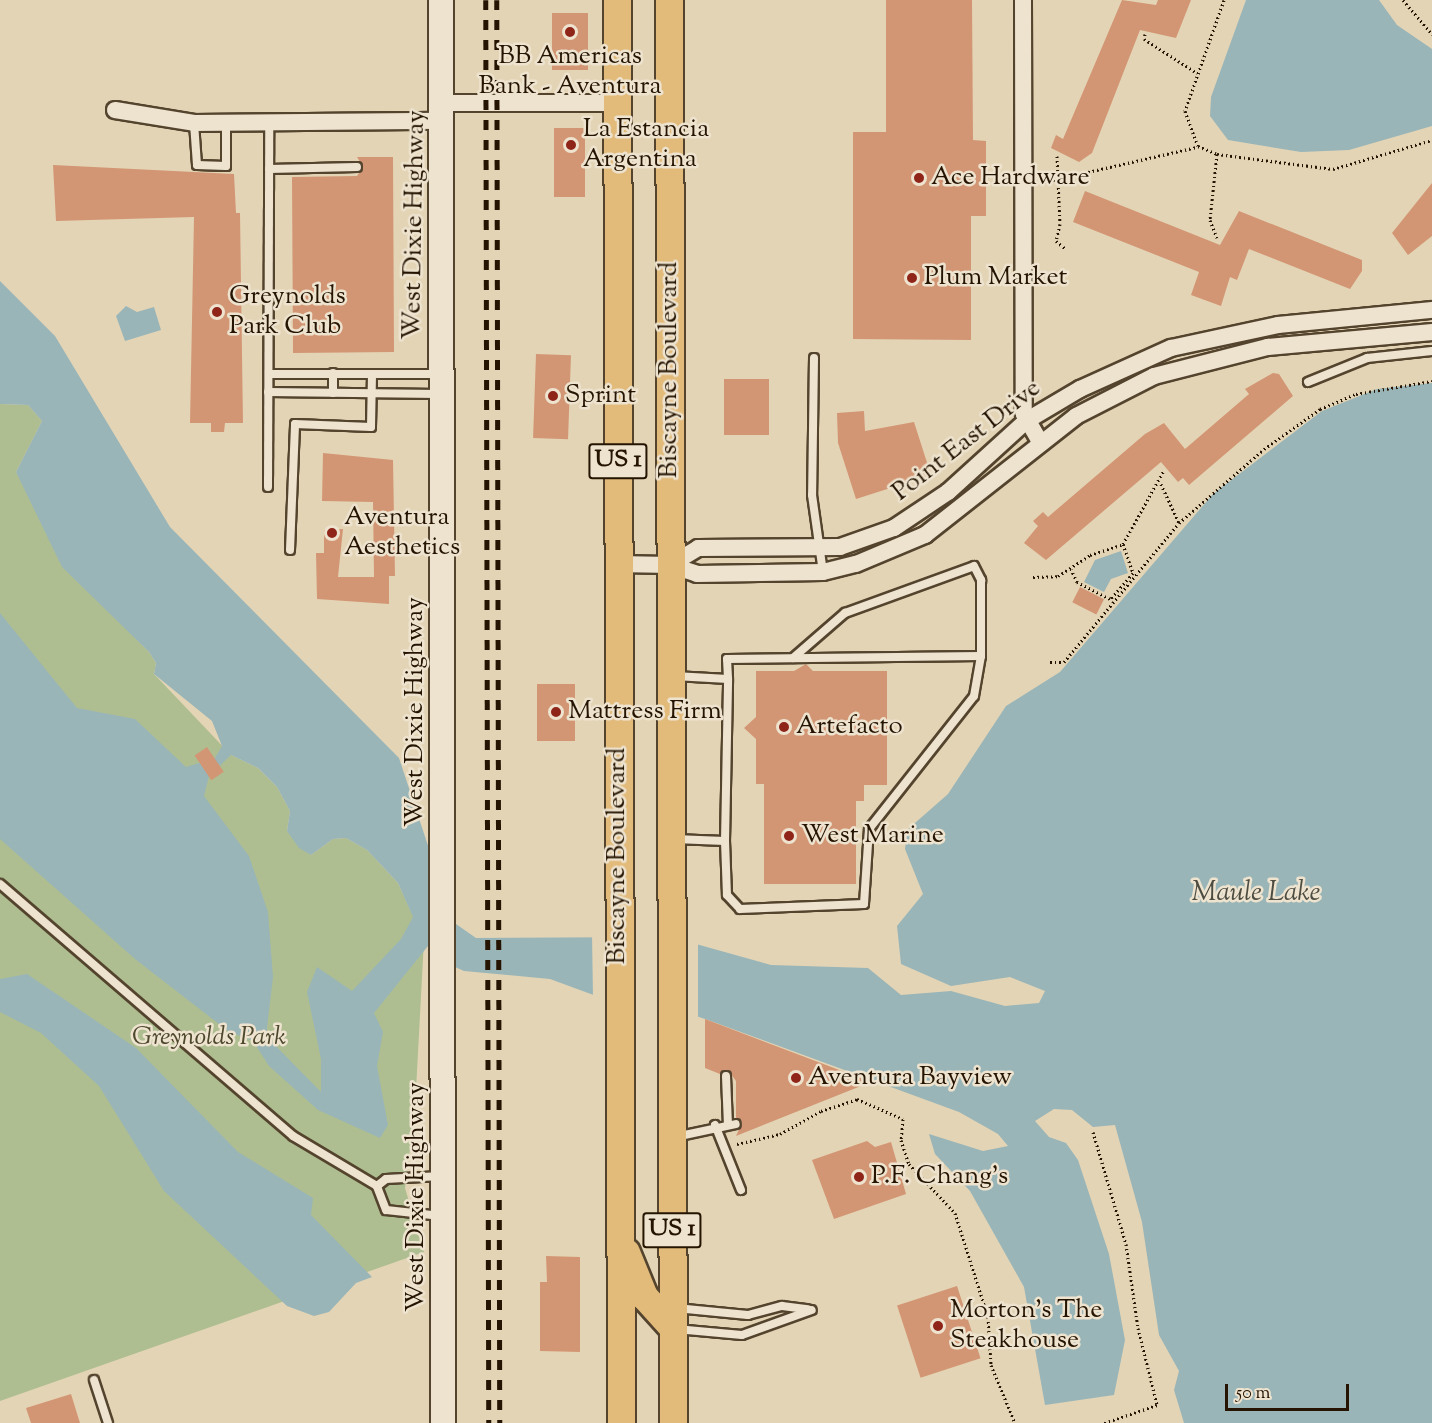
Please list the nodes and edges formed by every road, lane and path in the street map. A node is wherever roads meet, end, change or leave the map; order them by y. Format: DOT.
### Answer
graph roads {
  1 [pos="441,0"];
  2 [pos="617,0"];
  3 [pos="669,0"];
  4 [pos="1023,0"];
  5 [pos="1224,0"];
  6 [pos="1403,0"];
  7 [pos="1145,34"];
  8 [pos="1432,34"];
  9 [pos="1197,73"];
  10 [pos="617,103"];
  11 [pos="115,110"];
  12 [pos="445,112"];
  13 [pos="269,121"];
  14 [pos="194,123"];
  15 [pos="226,123"];
  16 [pos="1432,140"];
  17 [pos="1197,147"];
  18 [pos="1217,154"];
  19 [pos="1057,156"];
  20 [pos="357,167"];
  21 [pos="269,169"];
  22 [pos="1057,179"];
  23 [pos="1024,188"];
  24 [pos="1218,238"];
  25 [pos="1066,249"];
  26 [pos="1432,310"];
  27 [pos="1321,321"];
  28 [pos="1432,332"];
  29 [pos="1323,342"];
  30 [pos="1432,351"];
  31 [pos="814,358"];
  32 [pos="1146,358"];
  33 [pos="333,373"];
  34 [pos="268,374"];
  35 [pos="372,374"];
  36 [pos="1155,376"];
  37 [pos="1432,381"];
  38 [pos="1308,382"];
  39 [pos="442,384"];
  40 [pos="268,392"];
  41 [pos="333,393"];
  42 [pos="372,394"];
  43 [pos="1026,421"];
  44 [pos="1041,442"];
  45 [pos="1164,470"];
  46 [pos="1160,482"];
  47 [pos="268,487"];
  48 [pos="1179,523"];
  49 [pos="1123,544"];
  50 [pos="821,548"];
  51 [pos="290,550"];
  52 [pos="618,564"];
  53 [pos="670,565"];
  54 [pos="1071,569"];
  55 [pos="823,572"];
  56 [pos="1033,577"];
  57 [pos="981,656"];
  58 [pos="793,658"];
  59 [pos="1050,662"];
  60 [pos="671,676"];
  61 [pos="728,679"];
  62 [pos="671,839"];
  63 [pos="725,841"];
  64 [pos="0,884"];
  65 [pos="726,1076"];
  66 [pos="715,1125"];
  67 [pos="1092,1132"];
  68 [pos="672,1138"];
  69 [pos="737,1144"];
  70 [pos="444,1176"];
  71 [pos="377,1186"];
  72 [pos="741,1190"];
  73 [pos="445,1216"];
  74 [pos="620,1233"];
  75 [pos="673,1318"];
  76 [pos="94,1380"];
  77 [pos="108,1423"];
  78 [pos="443,1423"];
  79 [pos="621,1423"];
  80 [pos="673,1423"];
  81 [pos="1015,1423"];
  82 [pos="1104,1423"];
  1 -- 12 [label="street, West Dixie Highway"];
  2 -- 10 [label="main road, Biscayne Boulevard / US 1"];
  3 -- 53 [label="main road, Biscayne Boulevard / US 1"];
  4 -- 23 [label="street"];
  5 -- 9 [label="path"];
  6 -- 8 [label="path"];
  7 -- 9 [label="path"];
  9 -- 17 [label="path"];
  10 -- 12 [label="street"];
  10 -- 52 [label="main road, Biscayne Boulevard / US 1"];
  11 -- 14 [label="street"];
  12 -- 13 [label="street"];
  12 -- 39 [label="street, West Dixie Highway"];
  13 -- 15 [label="street"];
  13 -- 21 [label="lane"];
  14 -- 15 [label="street"];
  14 -- 15 [label="lane"];
  16 -- 18 [label="path"];
  17 -- 18 [label="path"];
  17 -- 22 [label="path"];
  18 -- 24 [label="path"];
  19 -- 22 [label="path"];
  20 -- 21 [label="lane"];
  21 -- 34 [label="lane"];
  22 -- 23 [label="path"];
  22 -- 25 [label="path"];
  23 -- 43 [label="street"];
  26 -- 27 [label="street, Point East Drive"];
  27 -- 29 [label="lane"];
  27 -- 32 [label="street, Point East Drive"];
  28 -- 29 [label="street, Point East Drive"];
  29 -- 36 [label="street, Point East Drive"];
  30 -- 38 [label="lane"];
  31 -- 50 [label="lane"];
  32 -- 36 [label="lane"];
  32 -- 43 [label="street, Point East Drive"];
  33 -- 34 [label="lane"];
  33 -- 35 [label="lane"];
  33 -- 41 [label="lane"];
  34 -- 40 [label="lane"];
  35 -- 39 [label="lane"];
  35 -- 42 [label="lane"];
  36 -- 44 [label="street, Point East Drive"];
  37 -- 48 [label="path"];
  39 -- 42 [label="lane"];
  39 -- 70 [label="street, West Dixie Highway"];
  40 -- 41 [label="lane"];
  40 -- 47 [label="lane"];
  41 -- 42 [label="lane"];
  42 -- 51 [label="lane"];
  43 -- 44 [label="street"];
  43 -- 50 [label="street, Point East Drive"];
  44 -- 55 [label="street, Point East Drive"];
  45 -- 46 [label="path"];
  46 -- 48 [label="path"];
  46 -- 49 [label="path"];
  48 -- 59 [label="path"];
  49 -- 54 [label="path"];
  49 -- 54 [label="path"];
  50 -- 53 [label="street, Point East Drive"];
  50 -- 55 [label="lane"];
  52 -- 53 [label="street, Point East Drive"];
  52 -- 74 [label="main road, Biscayne Boulevard / US 1"];
  53 -- 55 [label="street, Point East Drive"];
  53 -- 60 [label="main road, Biscayne Boulevard / US 1"];
  54 -- 56 [label="path"];
  57 -- 58 [label="lane"];
  57 -- 58 [label="lane"];
  57 -- 63 [label="lane"];
  58 -- 61 [label="lane"];
  60 -- 61 [label="lane"];
  60 -- 62 [label="main road, Biscayne Boulevard / US 1"];
  61 -- 63 [label="lane"];
  62 -- 63 [label="lane"];
  62 -- 68 [label="main road, Biscayne Boulevard / US 1"];
  64 -- 71 [label="lane"];
  65 -- 66 [label="lane"];
  66 -- 68 [label="lane"];
  66 -- 72 [label="lane"];
  67 -- 82 [label="path"];
  68 -- 75 [label="main road, Biscayne Boulevard / US 1"];
  69 -- 81 [label="path"];
  70 -- 71 [label="lane"];
  70 -- 73 [label="street, West Dixie Highway"];
  71 -- 73 [label="lane"];
  73 -- 78 [label="street, West Dixie Highway"];
  74 -- 75 [label="main road"];
  74 -- 79 [label="main road, Biscayne Boulevard / US 1"];
  75 -- 75 [label="lane"];
  75 -- 80 [label="main road, Biscayne Boulevard / US 1"];
  76 -- 77 [label="lane"];
}
